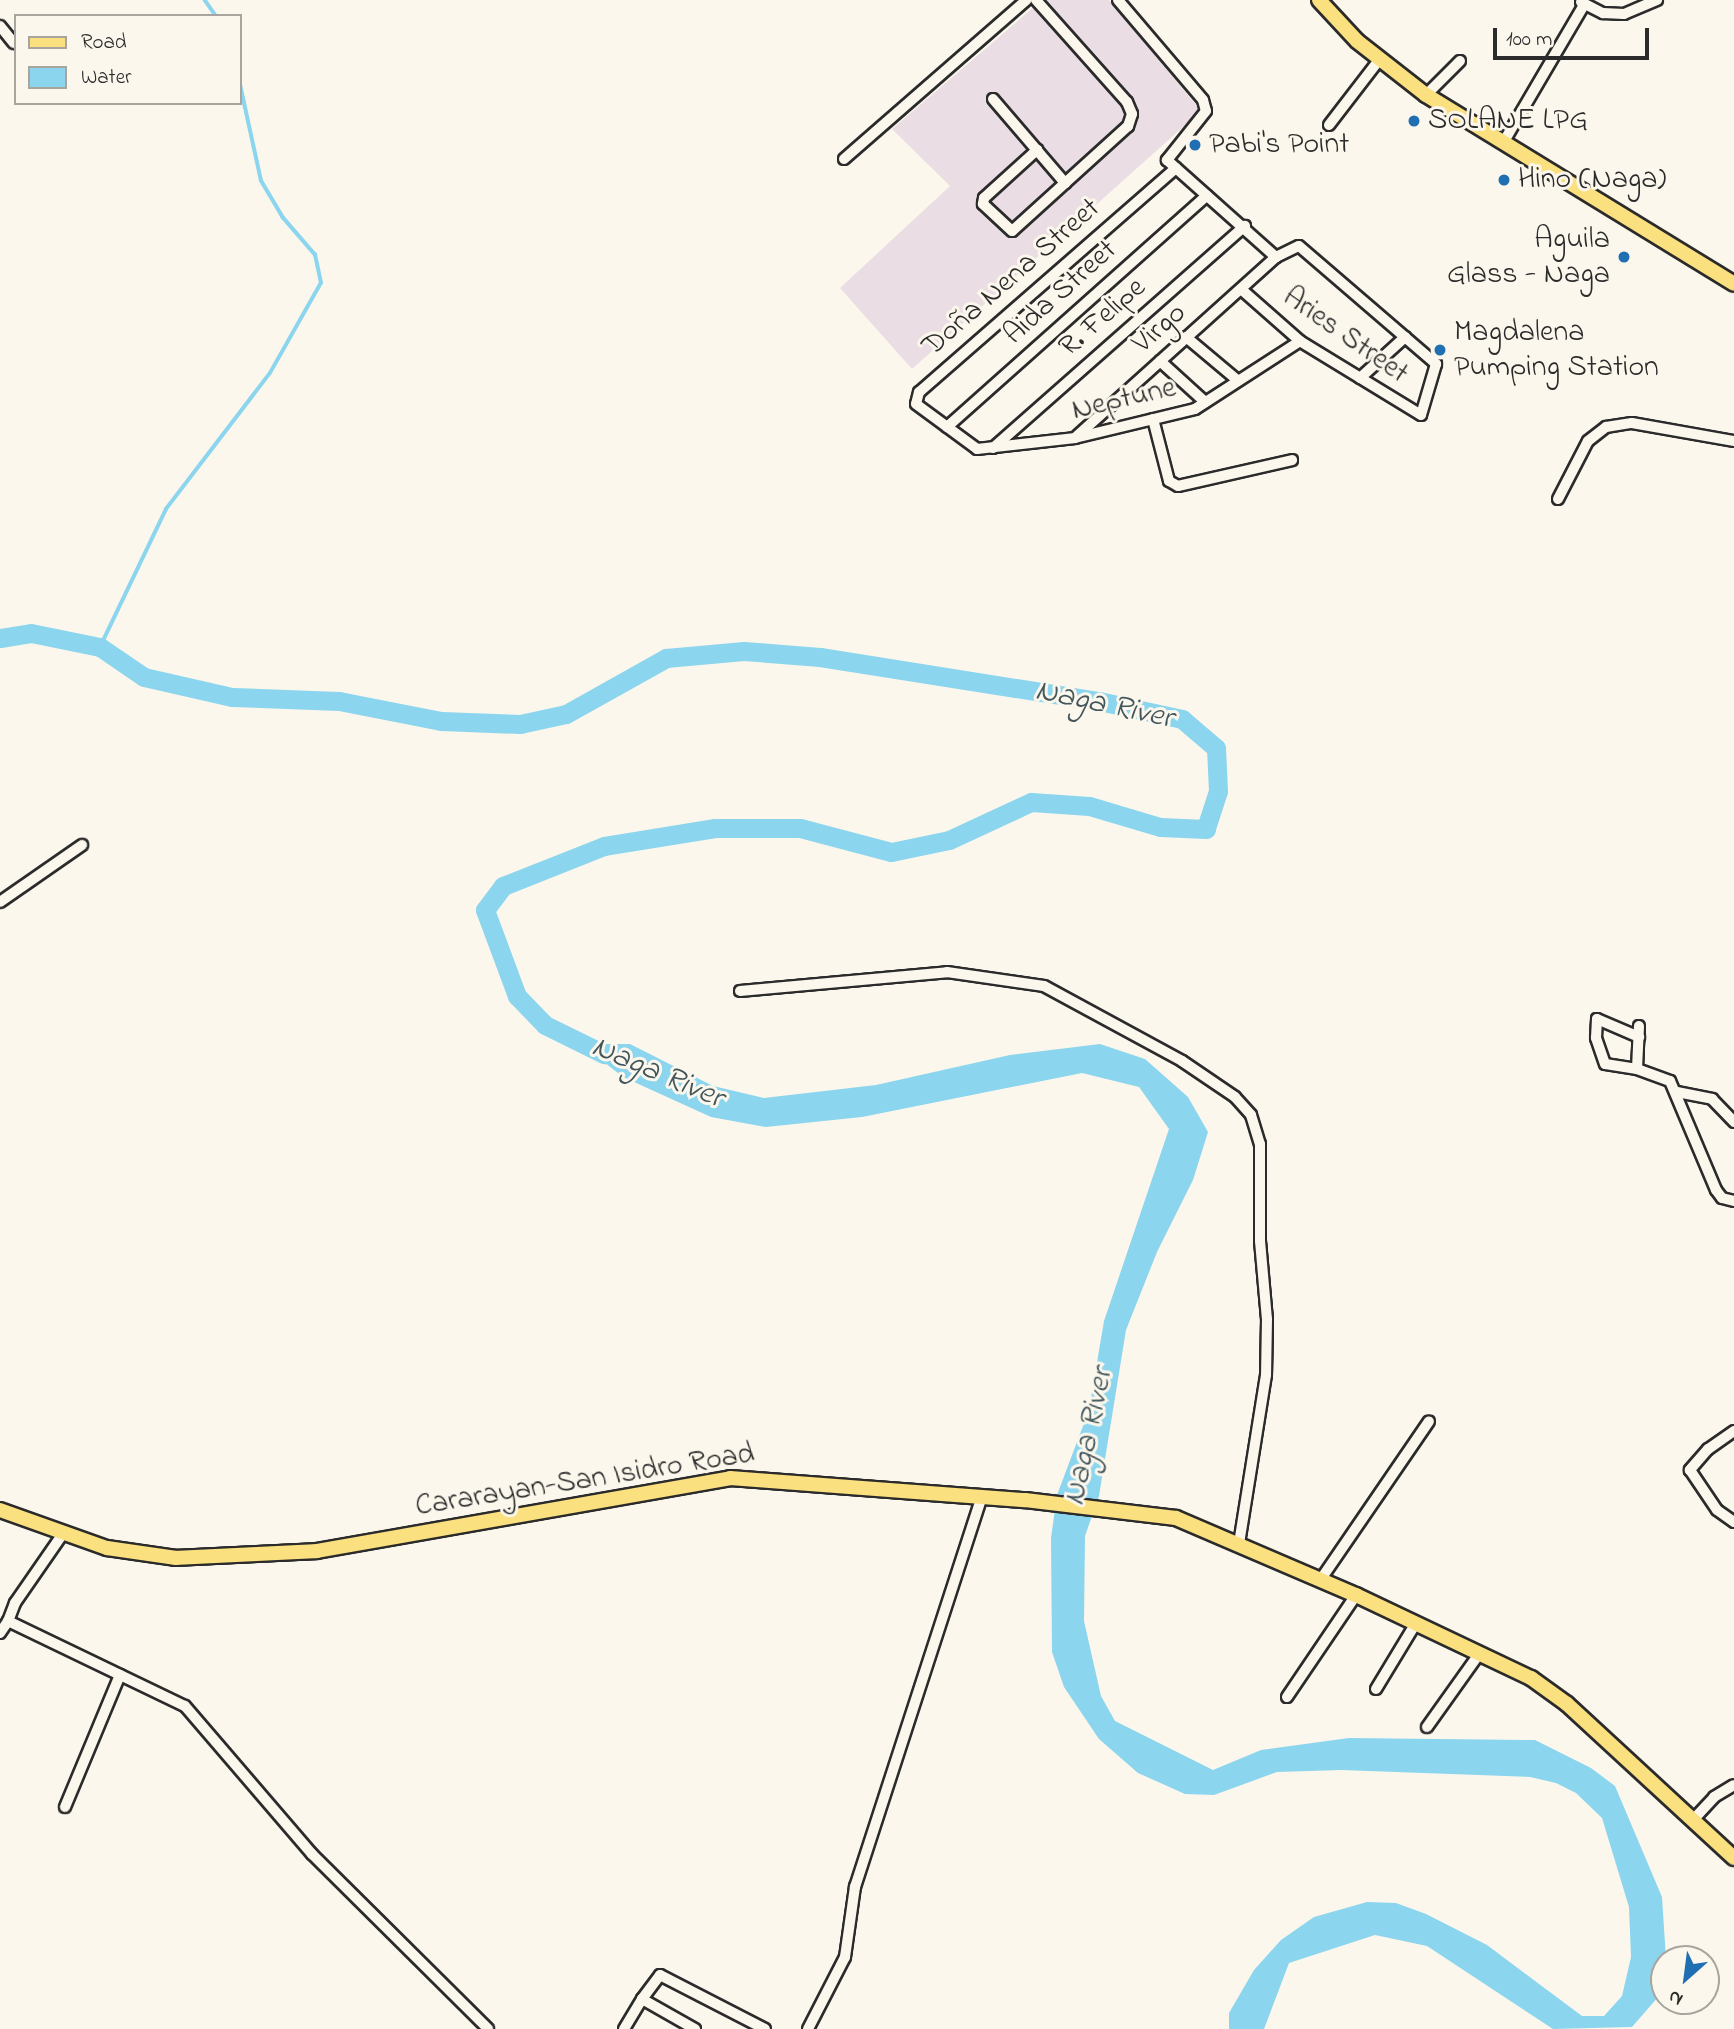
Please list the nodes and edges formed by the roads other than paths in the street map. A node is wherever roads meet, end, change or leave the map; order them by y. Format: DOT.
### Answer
graph roads {
  1 [pos="1026,0"];
  2 [pos="1036,0"];
  3 [pos="1118,0"];
  4 [pos="1319,0"];
  5 [pos="1657,0"];
  6 [pos="1582,3"];
  7 [pos="0,26"];
  8 [pos="14,43"];
  9 [pos="1379,60"];
  10 [pos="1460,61"];
  11 [pos="1426,95"];
  12 [pos="993,99"];
  13 [pos="1329,125"];
  14 [pos="1503,143"];
  15 [pos="1037,150"];
  16 [pos="844,159"];
  17 [pos="1176,168"];
  18 [pos="1065,183"];
  19 [pos="1207,195"];
  20 [pos="1245,226"];
  21 [pos="1276,257"];
  22 [pos="1734,284"];
  23 [pos="1243,291"];
  24 [pos="1186,337"];
  25 [pos="1405,337"];
  26 [pos="1300,341"];
  27 [pos="1160,361"];
  28 [pos="1360,377"];
  29 [pos="1236,379"];
  30 [pos="1205,402"];
  31 [pos="1153,419"];
  32 [pos="947,427"];
  33 [pos="1075,438"];
  34 [pos="1734,441"];
  35 [pos="993,448"];
  36 [pos="1292,460"];
  37 [pos="1558,499"];
  38 [pos="82,845"];
  39 [pos="0,902"];
  40 [pos="740,991"];
  41 [pos="1637,1069"];
  42 [pos="1676,1092"];
  43 [pos="1734,1122"];
  44 [pos="1734,1201"];
  45 [pos="1429,1421"];
  46 [pos="1734,1431"];
  47 [pos="982,1496"];
  48 [pos="0,1510"];
  49 [pos="1734,1522"];
  50 [pos="62,1535"];
  51 [pos="1239,1544"];
  52 [pos="1321,1579"];
  53 [pos="1356,1595"];
  54 [pos="8,1621"];
  55 [pos="1416,1623"];
  56 [pos="0,1633"];
  57 [pos="1479,1654"];
  58 [pos="120,1675"];
  59 [pos="1376,1689"];
  60 [pos="1287,1697"];
  61 [pos="1427,1727"];
  62 [pos="1734,1785"];
  63 [pos="65,1807"];
  64 [pos="1692,1821"];
  65 [pos="1734,1858"];
  66 [pos="642,1999"];
  67 [pos="626,2028"];
  68 [pos="488,2029"];
  69 [pos="695,2029"];
  70 [pos="765,2029"];
  71 [pos="808,2029"];
  1 -- 16 [label="street"];
  2 -- 18 [label="street"];
  3 -- 17 [label="street"];
  4 -- 9 [label="main road"];
  5 -- 6 [label="street"];
  6 -- 14 [label="street"];
  7 -- 8 [label="street"];
  9 -- 11 [label="main road"];
  9 -- 13 [label="street"];
  10 -- 11 [label="street"];
  11 -- 14 [label="main road"];
  12 -- 15 [label="street"];
  14 -- 22 [label="main road"];
  15 -- 18 [label="street"];
  15 -- 18 [label="street"];
  17 -- 19 [label="street"];
  17 -- 32 [label="street, Doña Nena Street"];
  19 -- 20 [label="street"];
  19 -- 32 [label="street, Aida Street"];
  20 -- 21 [label="street"];
  20 -- 35 [label="street, R. Felipe"];
  21 -- 23 [label="street, Virgo"];
  21 -- 25 [label="street"];
  23 -- 24 [label="street, Virgo"];
  23 -- 26 [label="street, Aries Street"];
  24 -- 27 [label="street, Virgo"];
  24 -- 29 [label="street"];
  25 -- 28 [label="street"];
  25 -- 28 [label="street, Aries Street"];
  26 -- 28 [label="street, Aries Street"];
  26 -- 29 [label="street, Neptune"];
  27 -- 30 [label="street"];
  27 -- 33 [label="street, Virgo"];
  29 -- 30 [label="street, Neptune"];
  30 -- 31 [label="street, Neptune"];
  31 -- 33 [label="street, Neptune"];
  31 -- 36 [label="street"];
  32 -- 35 [label="street, Neptune"];
  33 -- 35 [label="street, Neptune"];
  34 -- 37 [label="street"];
  38 -- 39 [label="street"];
  40 -- 51 [label="street"];
  41 -- 41 [label="street"];
  41 -- 42 [label="street"];
  42 -- 43 [label="street"];
  42 -- 44 [label="street"];
  45 -- 52 [label="street"];
  46 -- 49 [label="street"];
  47 -- 50 [label="main road, Cararayan-San Isidro Road"];
  47 -- 51 [label="main road, Cararayan-San Isidro Road"];
  47 -- 71 [label="street"];
  48 -- 50 [label="main road, Cararayan-San Isidro Road"];
  50 -- 54 [label="street"];
  51 -- 52 [label="main road, Cararayan-San Isidro Road"];
  52 -- 53 [label="main road, Cararayan-San Isidro Road"];
  53 -- 55 [label="main road, Cararayan-San Isidro Road"];
  53 -- 60 [label="street"];
  54 -- 56 [label="street"];
  54 -- 58 [label="street"];
  55 -- 57 [label="main road, Cararayan-San Isidro Road"];
  55 -- 59 [label="street"];
  57 -- 61 [label="street"];
  57 -- 64 [label="main road, Cararayan-San Isidro Road"];
  58 -- 63 [label="street"];
  58 -- 68 [label="street"];
  62 -- 64 [label="street"];
  64 -- 65 [label="main road, Cararayan-San Isidro Road"];
  66 -- 67 [label="street"];
  66 -- 69 [label="street"];
  66 -- 70 [label="street"];
}
